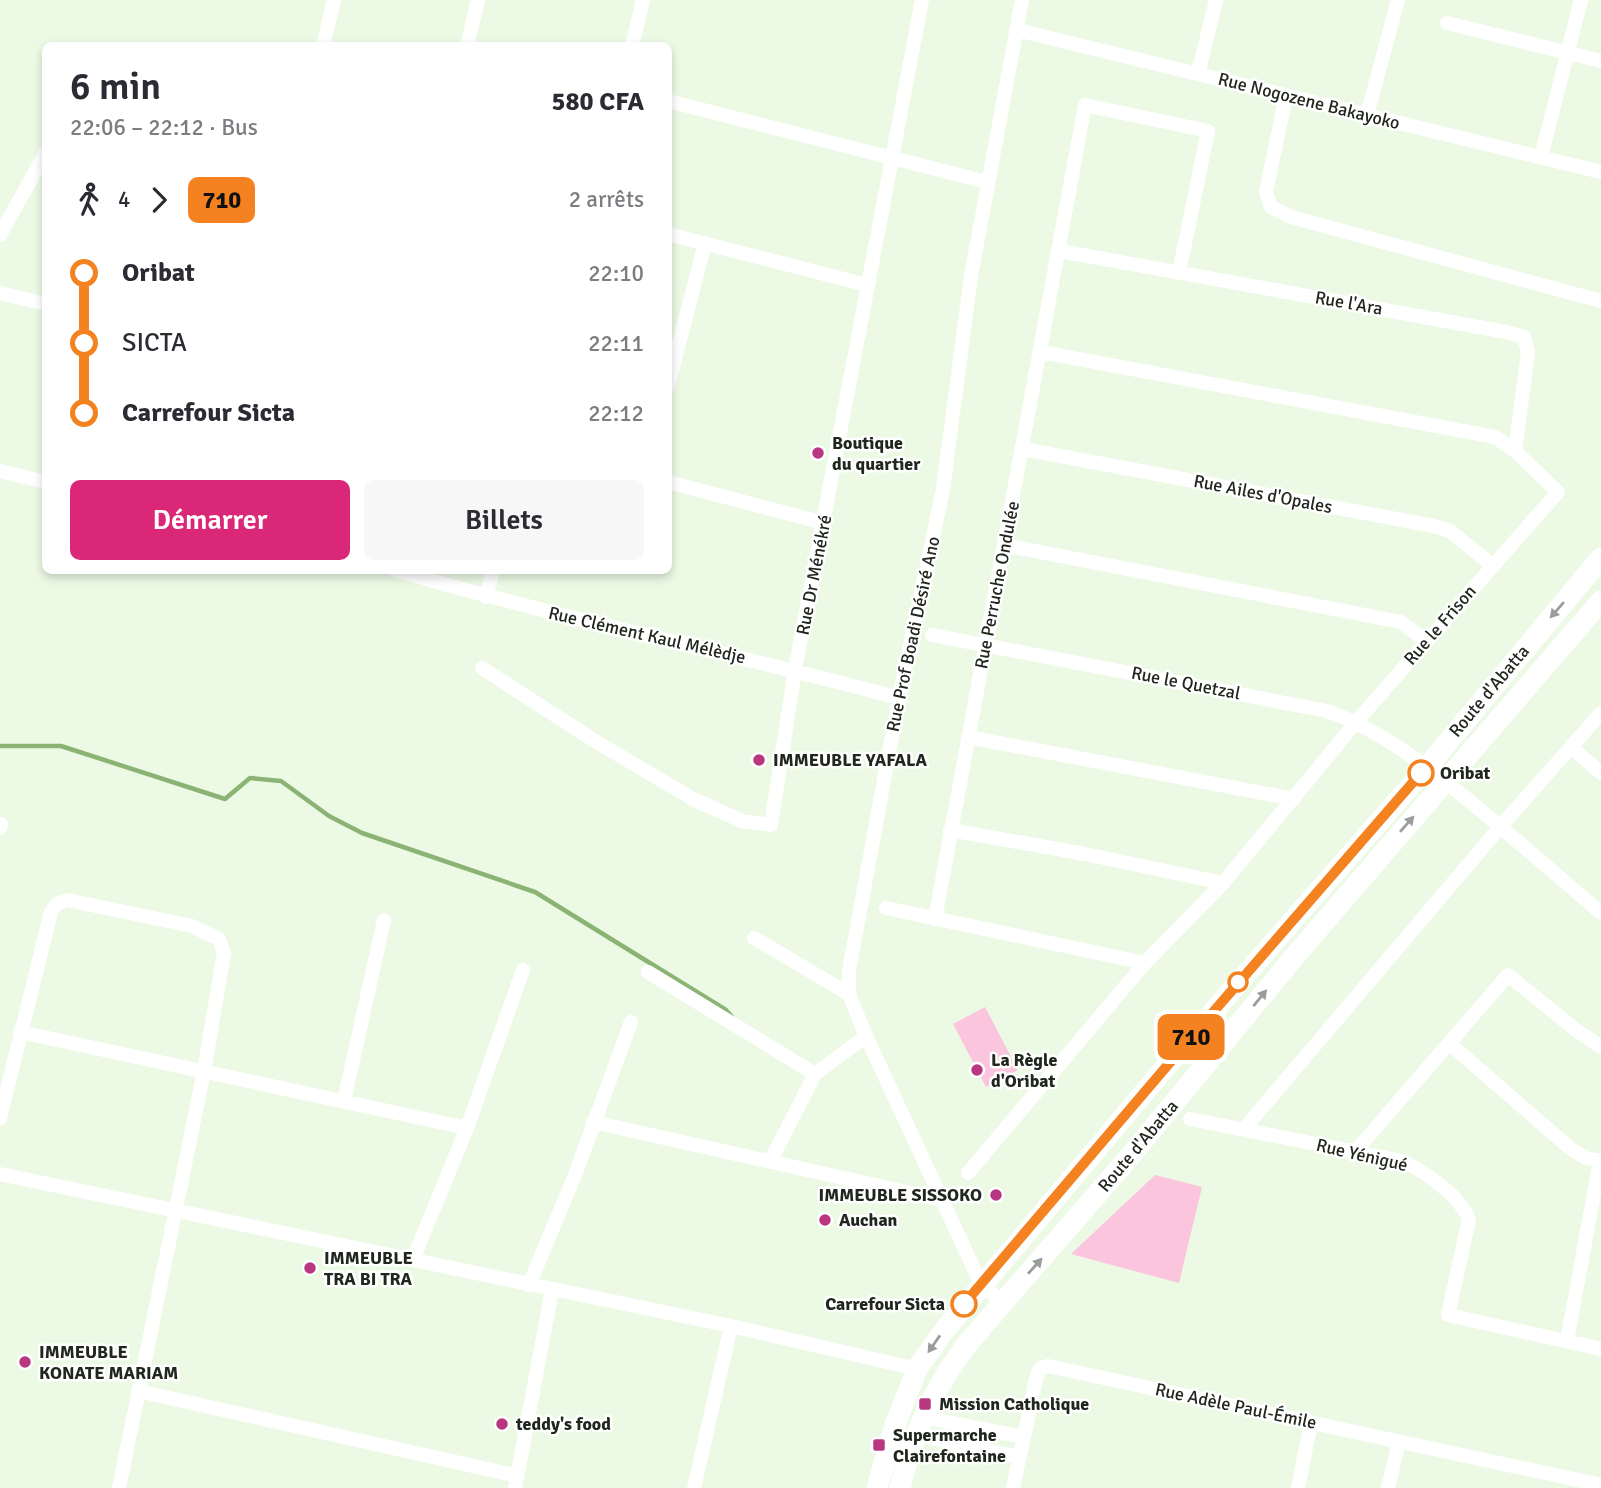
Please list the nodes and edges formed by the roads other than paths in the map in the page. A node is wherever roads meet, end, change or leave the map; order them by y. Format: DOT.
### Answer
graph roads {
  1 [pos="334,0"];
  2 [pos="478,0"];
  3 [pos="643,0"];
  4 [pos="922,0"];
  5 [pos="1022,0"];
  6 [pos="1216,0"];
  7 [pos="1398,0"];
  8 [pos="1581,0"];
  9 [pos="1447,23"];
  10 [pos="1017,30"];
  11 [pos="324,42"];
  12 [pos="468,42"];
  13 [pos="633,42"];
  14 [pos="1567,53"];
  15 [pos="1601,61"];
  16 [pos="1198,74"];
  17 [pos="1286,95"];
  18 [pos="672,102"];
  19 [pos="1367,115"];
  20 [pos="1541,157"];
  21 [pos="42,159"];
  22 [pos="891,159"];
  23 [pos="1601,172"];
  24 [pos="987,182"];
  25 [pos="0,235"];
  26 [pos="672,235"];
  27 [pos="705,243"];
  28 [pos="1060,251"];
  29 [pos="1179,272"];
  30 [pos="867,285"];
  31 [pos="0,293"];
  32 [pos="1601,301"];
  33 [pos="42,303"];
  34 [pos="1041,352"];
  35 [pos="672,358"];
  36 [pos="1023,449"];
  37 [pos="1515,451"];
  38 [pos="0,471"];
  39 [pos="42,481"];
  40 [pos="672,483"];
  41 [pos="824,523"];
  42 [pos="1004,545"];
  43 [pos="1601,558"];
  44 [pos="1492,565"];
  45 [pos="409,574"];
  46 [pos="492,574"];
  47 [pos="486,597"];
  48 [pos="1601,601"];
  49 [pos="932,635"];
  50 [pos="1426,641"];
  51 [pos="984,645"];
  52 [pos="482,668"];
  53 [pos="795,670"];
  54 [pos="899,698"];
  55 [pos="1601,713"];
  56 [pos="1357,721"];
  57 [pos="968,737"];
  58 [pos="1572,747"];
  59 [pos="1427,767"];
  60 [pos="1601,773"];
  61 [pos="1445,781"];
  62 [pos="1294,799"];
  63 [pos="1501,826"];
  64 [pos="950,830"];
  65 [pos="1223,883"];
  66 [pos="886,908"];
  67 [pos="1601,914"];
  68 [pos="935,919"];
  69 [pos="384,920"];
  70 [pos="754,938"];
  71 [pos="1145,963"];
  72 [pos="523,970"];
  73 [pos="648,972"];
  74 [pos="849,994"];
  75 [pos="631,1022"];
  76 [pos="20,1032"];
  77 [pos="866,1036"];
  78 [pos="1448,1043"];
  79 [pos="1601,1047"];
  80 [pos="204,1071"];
  81 [pos="815,1074"];
  82 [pos="344,1101"];
  83 [pos="0,1118"];
  84 [pos="1190,1119"];
  85 [pos="593,1122"];
  86 [pos="467,1128"];
  87 [pos="1244,1129"];
  88 [pos="1354,1153"];
  89 [pos="1601,1161"];
  90 [pos="770,1162"];
  91 [pos="968,1173"];
  92 [pos="0,1174"];
  93 [pos="942,1200"];
  94 [pos="175,1212"];
  95 [pos="413,1259"];
  96 [pos="981,1284"];
  97 [pos="529,1285"];
  98 [pos="552,1290"];
  99 [pos="1002,1302"];
  100 [pos="731,1326"];
  101 [pos="1567,1341"];
  102 [pos="1601,1349"];
  103 [pos="917,1369"];
  104 [pos="138,1391"];
  105 [pos="1311,1422"];
  106 [pos="919,1426"];
  107 [pos="1023,1437"];
  108 [pos="1399,1441"];
  109 [pos="1019,1457"];
  110 [pos="517,1482"];
  111 [pos="1601,1485"];
  112 [pos="119,1488"];
  113 [pos="694,1488"];
  114 [pos="877,1488"];
  115 [pos="900,1488"];
  116 [pos="1013,1488"];
  117 [pos="1298,1488"];
  118 [pos="1388,1488"];
  1 -- 11 [label="street"];
  2 -- 12 [label="street"];
  3 -- 13 [label="street"];
  4 -- 22 [label="street, Rue Dr Ménékré"];
  5 -- 10 [label="street, Rue Prof Boadi Désiré Ano"];
  6 -- 16 [label="street"];
  7 -- 19 [label="street"];
  8 -- 14 [label="street"];
  9 -- 14 [label="street"];
  10 -- 16 [label="street, Rue Nogozene Bakayoko"];
  10 -- 24 [label="street, Rue Prof Boadi Désiré Ano"];
  14 -- 15 [label="street"];
  14 -- 20 [label="street"];
  16 -- 17 [label="street, Rue Nogozene Bakayoko"];
  17 -- 19 [label="street, Rue Nogozene Bakayoko"];
  17 -- 32 [label="street"];
  18 -- 22 [label="street"];
  19 -- 20 [label="street, Rue Nogozene Bakayoko"];
  20 -- 23 [label="street, Rue Nogozene Bakayoko"];
  21 -- 25 [label="street"];
  22 -- 24 [label="street"];
  22 -- 30 [label="street, Rue Dr Ménékré"];
  24 -- 54 [label="street, Rue Prof Boadi Désiré Ano"];
  26 -- 27 [label="street"];
  27 -- 30 [label="street"];
  27 -- 35 [label="street"];
  28 -- 29 [label="street, Rue l'Ara"];
  28 -- 29 [label="street, Rue Perruche Ondulée"];
  28 -- 34 [label="street, Rue Perruche Ondulée"];
  29 -- 37 [label="street, Rue l'Ara"];
  30 -- 41 [label="street, Rue Dr Ménékré"];
  31 -- 33 [label="street"];
  34 -- 36 [label="street, Rue Perruche Ondulée"];
  34 -- 37 [label="street, Rue le Frison"];
  36 -- 42 [label="street, Rue Perruche Ondulée"];
  36 -- 44 [label="street, Rue Ailes d'Opales"];
  37 -- 44 [label="street, Rue le Frison"];
  38 -- 39 [label="street"];
  40 -- 41 [label="street"];
  41 -- 53 [label="street, Rue Dr Ménékré"];
  42 -- 50 [label="street"];
  42 -- 51 [label="street, Rue Perruche Ondulée"];
  43 -- 59 [label="street, Route d'Abatta, one-way"];
  44 -- 50 [label="street, Rue le Frison"];
  45 -- 47 [label="street, Rue Clément Kaul Mélèdje"];
  46 -- 47 [label="street"];
  47 -- 53 [label="street, Rue Clément Kaul Mélèdje"];
  48 -- 61 [label="street, Route d'Abatta"];
  49 -- 51 [label="street, Rue le Quetzal"];
  50 -- 56 [label="street, Rue le Frison"];
  51 -- 56 [label="street, Rue le Quetzal"];
  51 -- 57 [label="street, Rue Perruche Ondulée"];
  52 -- 53 [label="street, Rue Dr Ménékré"];
  53 -- 54 [label="street, Rue Clément Kaul Mélèdje"];
  54 -- 74 [label="street, Rue Prof Boadi Désiré Ano"];
  55 -- 58 [label="street"];
  56 -- 59 [label="street, Rue le Quetzal"];
  56 -- 62 [label="street, Rue le Frison"];
  57 -- 62 [label="street"];
  57 -- 64 [label="street, Rue Perruche Ondulée"];
  58 -- 60 [label="street"];
  58 -- 63 [label="street"];
  59 -- 61 [label="street, Rue le Quetzal"];
  59 -- 96 [label="street, Route d'Abatta"];
  61 -- 63 [label="street, Rue le Quetzal"];
  99 -- 61 [label="street, Route d'Abatta, one-way"];
  62 -- 65 [label="street, Rue le Frison"];
  63 -- 67 [label="street, Rue le Quetzal"];
  63 -- 87 [label="street"];
  64 -- 65 [label="street"];
  64 -- 68 [label="street, Rue Perruche Ondulée"];
  65 -- 71 [label="street, Rue le Frison"];
  66 -- 68 [label="street"];
  68 -- 71 [label="street"];
  69 -- 82 [label="street"];
  70 -- 74 [label="street"];
  71 -- 91 [label="street, Rue le Frison"];
  72 -- 86 [label="street"];
  73 -- 81 [label="street"];
  74 -- 77 [label="street, Rue Prof Boadi Désiré Ano"];
  75 -- 85 [label="street"];
  76 -- 80 [label="street"];
  76 -- 80 [label="street"];
  76 -- 83 [label="street"];
  77 -- 81 [label="street"];
  77 -- 93 [label="street, Rue Prof Boadi Désiré Ano"];
  78 -- 79 [label="street"];
  78 -- 88 [label="street"];
  78 -- 89 [label="street"];
  80 -- 82 [label="street"];
  80 -- 94 [label="street"];
  81 -- 90 [label="street"];
  82 -- 86 [label="street"];
  84 -- 87 [label="street, Rue Yénigué"];
  85 -- 90 [label="street"];
  85 -- 97 [label="street"];
  86 -- 95 [label="street"];
  87 -- 88 [label="street, Rue Yénigué"];
  88 -- 101 [label="street, Rue Yénigué"];
  89 -- 101 [label="street"];
  90 -- 93 [label="street"];
  92 -- 94 [label="street"];
  93 -- 96 [label="street, Rue Prof Boadi Désiré Ano"];
  94 -- 95 [label="street"];
  94 -- 104 [label="street"];
  95 -- 97 [label="street"];
  96 -- 99 [label="street"];
  96 -- 103 [label="street, Route d'Abatta, one-way"];
  97 -- 98 [label="street"];
  98 -- 100 [label="street"];
  98 -- 110 [label="street"];
  99 -- 106 [label="street, Route d'Abatta"];
  100 -- 103 [label="street"];
  100 -- 113 [label="street"];
  101 -- 102 [label="street, Rue Yénigué"];
  103 -- 114 [label="street, Route d'Abatta"];
  104 -- 110 [label="street"];
  104 -- 112 [label="street"];
  105 -- 107 [label="street, Rue Adèle Paul-Émile"];
  105 -- 108 [label="street, Rue Adèle Paul-Émile"];
  105 -- 117 [label="street"];
  106 -- 107 [label="street"];
  106 -- 109 [label="street"];
  106 -- 115 [label="street, Route d'Abatta"];
  107 -- 109 [label="street, Rue Adèle Paul-Émile"];
  108 -- 111 [label="street, Rue Adèle Paul-Émile"];
  108 -- 118 [label="street"];
  109 -- 116 [label="street, Rue Adèle Paul-Émile"];
}
